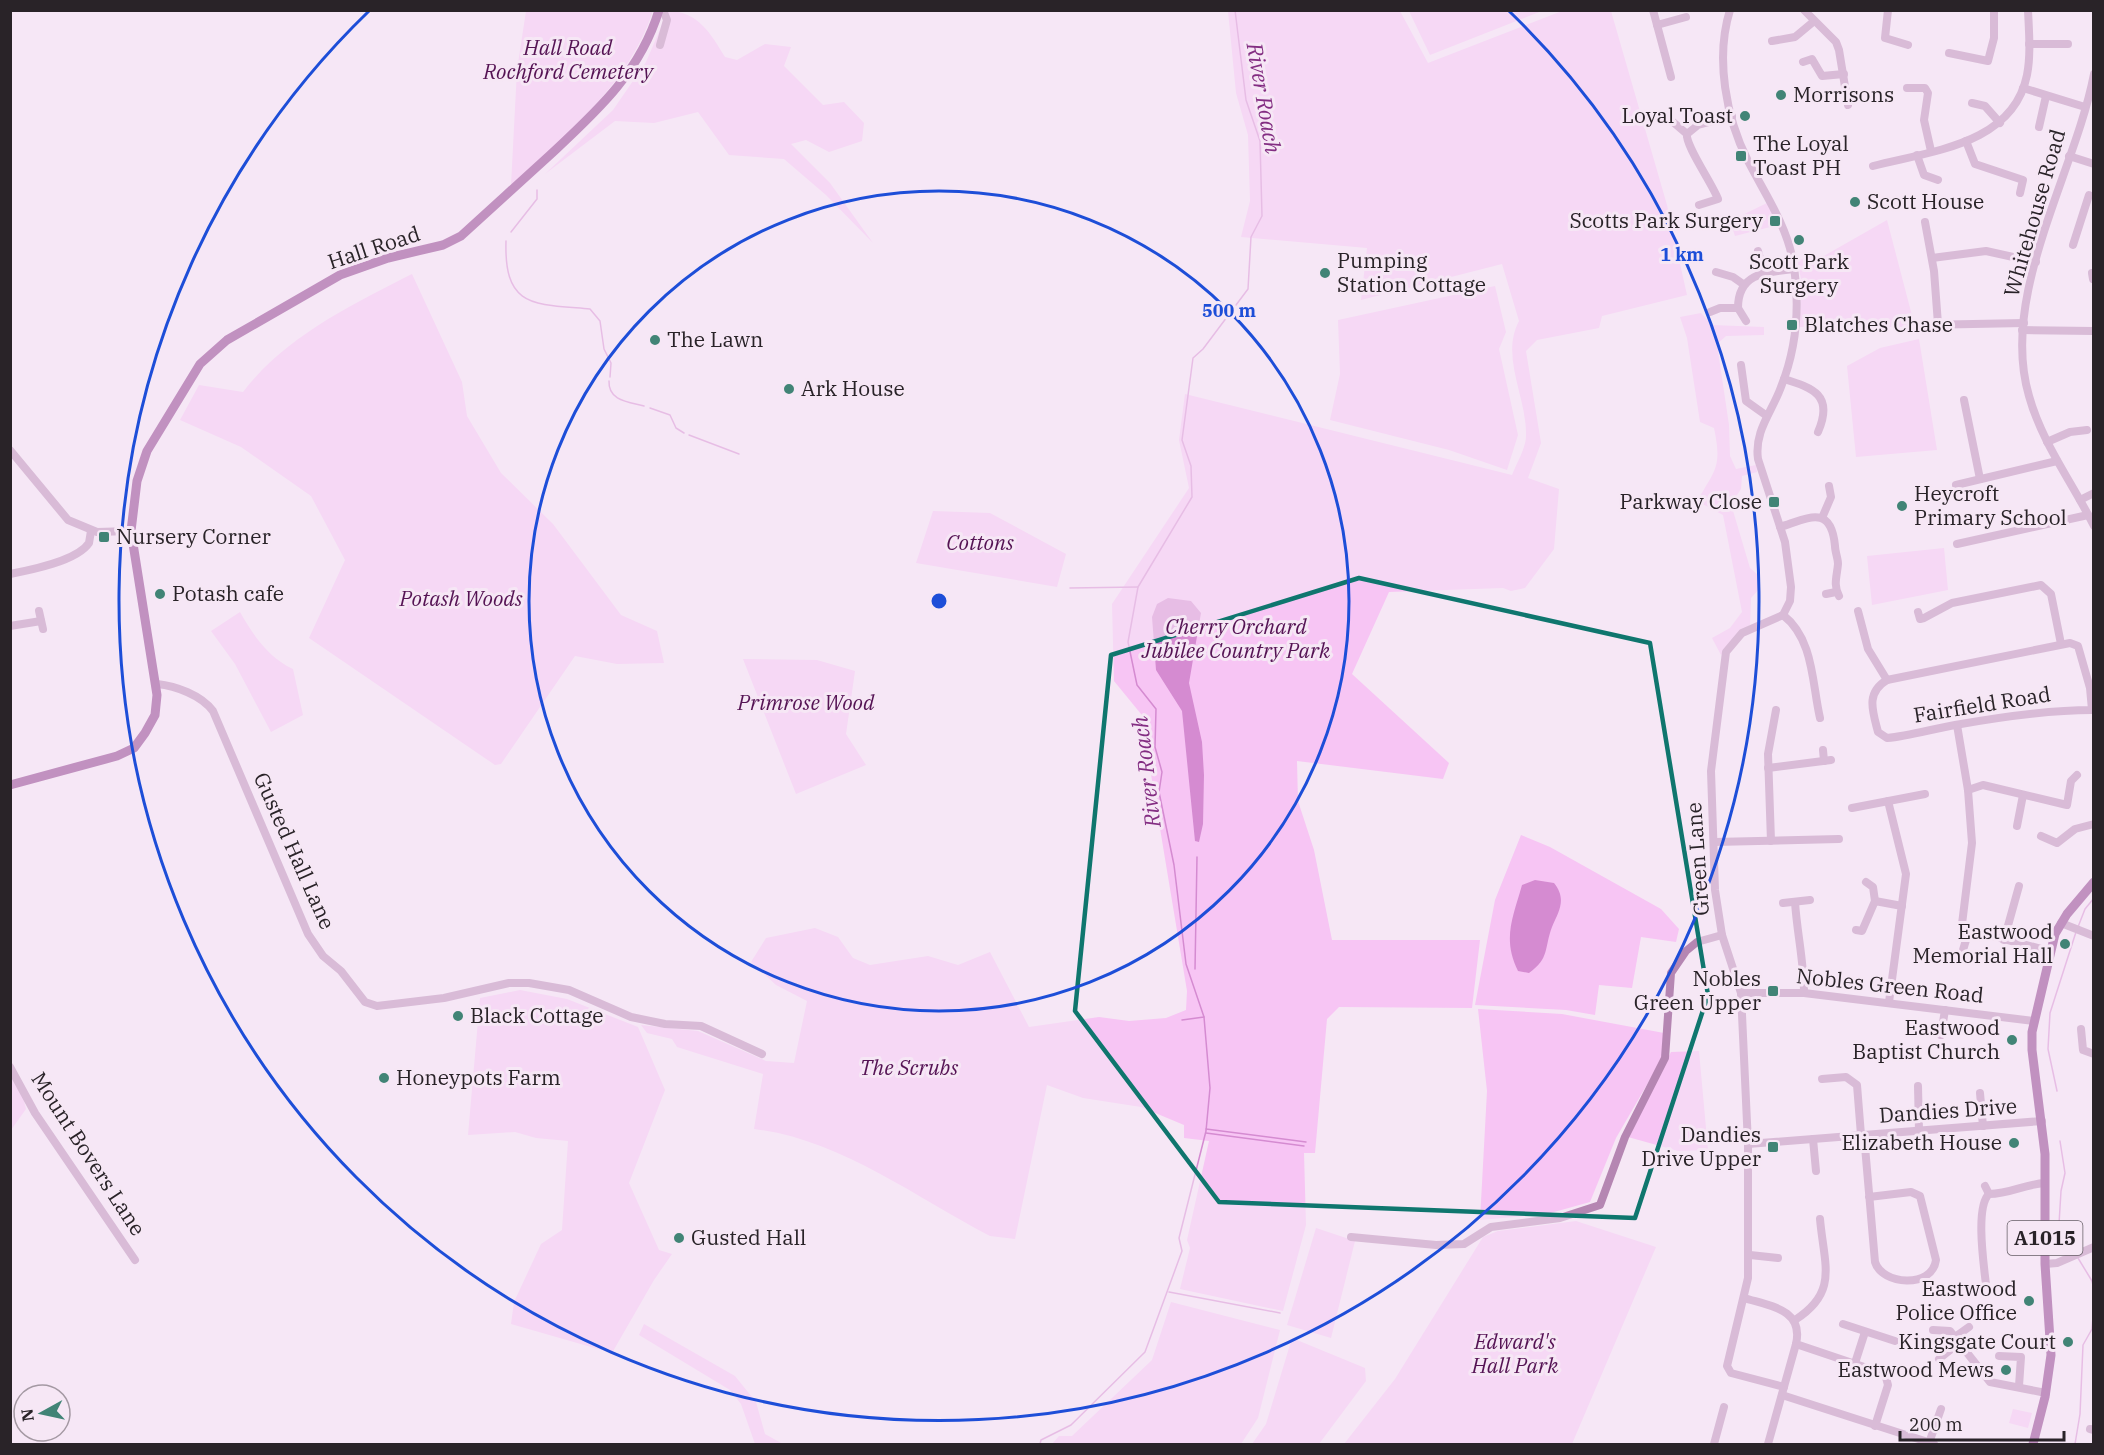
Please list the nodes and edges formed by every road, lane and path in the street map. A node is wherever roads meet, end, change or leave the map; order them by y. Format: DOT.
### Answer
graph roads {
  1 [pos="661,10"];
  2 [pos="1653,10"];
  3 [pos="1730,10"];
  4 [pos="1804,10"];
  5 [pos="1888,10"];
  6 [pos="1994,10"];
  7 [pos="2028,10"];
  8 [pos="1686,17"];
  9 [pos="1814,22"];
  10 [pos="1656,25"];
  11 [pos="1772,41"];
  12 [pos="2029,44"];
  13 [pos="2068,44"];
  14 [pos="660,45"];
  15 [pos="1908,45"];
  16 [pos="1949,53"];
  17 [pos="1803,62"];
  18 [pos="1844,74"];
  19 [pos="2094,74"];
  20 [pos="1671,77"];
  21 [pos="1907,88"];
  22 [pos="2023,88"];
  23 [pos="2046,96"];
  24 [pos="1972,103"];
  25 [pos="1848,105"];
  26 [pos="2085,107"];
  27 [pos="1732,116"];
  28 [pos="1673,122"];
  29 [pos="2000,123"];
  30 [pos="2039,127"];
  31 [pos="1687,134"];
  32 [pos="1966,141"];
  33 [pos="1931,151"];
  34 [pos="1917,155"];
  35 [pos="2069,156"];
  36 [pos="2094,164"];
  37 [pos="1873,166"];
  38 [pos="1938,180"];
  39 [pos="2020,193"];
  40 [pos="2090,200"];
  41 [pos="1699,205"];
  42 [pos="1925,222"];
  43 [pos="2077,240"];
  44 [pos="1758,251"];
  45 [pos="1932,258"];
  46 [pos="2036,262"];
  47 [pos="1794,269"];
  48 [pos="1716,272"];
  49 [pos="1764,273"];
  50 [pos="1743,284"];
  51 [pos="1738,308"];
  52 [pos="1710,312"];
  53 [pos="1746,321"];
  54 [pos="1938,324"];
  55 [pos="1922,325"];
  56 [pos="2023,326"];
  57 [pos="2094,330"];
  58 [pos="1741,365"];
  59 [pos="1784,380"];
  60 [pos="1964,400"];
  61 [pos="1767,416"];
  62 [pos="1818,432"];
  63 [pos="2082,433"];
  64 [pos="2047,442"];
  65 [pos="10,450"];
  66 [pos="2057,461"];
  67 [pos="1980,479"];
  68 [pos="1956,484"];
  69 [pos="1829,486"];
  70 [pos="2094,493"];
  71 [pos="2080,500"];
  72 [pos="2088,515"];
  73 [pos="1822,518"];
  74 [pos="2094,526"];
  75 [pos="1780,527"];
  76 [pos="91,531"];
  77 [pos="131,531"];
  78 [pos="1957,544"];
  79 [pos="10,574"];
  80 [pos="1826,594"];
  81 [pos="39,611"];
  82 [pos="1857,611"];
  83 [pos="1918,612"];
  84 [pos="1783,615"];
  85 [pos="10,626"];
  86 [pos="2061,644"];
  87 [pos="1887,680"];
  88 [pos="157,684"];
  89 [pos="1776,710"];
  90 [pos="2093,710"];
  91 [pos="1820,718"];
  92 [pos="1957,725"];
  93 [pos="1823,750"];
  94 [pos="1768,768"];
  95 [pos="2077,775"];
  96 [pos="10,785"];
  97 [pos="1968,790"];
  98 [pos="1924,794"];
  99 [pos="2023,795"];
  100 [pos="1888,801"];
  101 [pos="1852,808"];
  102 [pos="2094,824"];
  103 [pos="2017,826"];
  104 [pos="2041,836"];
  105 [pos="1839,839"];
  106 [pos="1771,841"];
  107 [pos="1713,842"];
  108 [pos="1866,882"];
  109 [pos="2094,882"];
  110 [pos="2019,886"];
  111 [pos="1810,900"];
  112 [pos="1875,901"];
  113 [pos="1795,902"];
  114 [pos="1783,903"];
  115 [pos="1902,906"];
  116 [pos="2061,923"];
  117 [pos="1856,930"];
  118 [pos="1969,930"];
  119 [pos="1722,935"];
  120 [pos="2094,936"];
  121 [pos="2004,940"];
  122 [pos="1963,950"];
  123 [pos="2049,951"];
  124 [pos="1741,993"];
  125 [pos="1804,993"];
  126 [pos="1889,1002"];
  127 [pos="1945,1010"];
  128 [pos="2034,1021"];
  129 [pos="2081,1029"];
  130 [pos="1941,1035"];
  131 [pos="762,1054"];
  132 [pos="2094,1054"];
  133 [pos="10,1067"];
  134 [pos="1821,1079"];
  135 [pos="1918,1086"];
  136 [pos="1980,1093"];
  137 [pos="2042,1121"];
  138 [pos="1983,1126"];
  139 [pos="1919,1131"];
  140 [pos="1862,1135"];
  141 [pos="1813,1139"];
  142 [pos="1748,1144"];
  143 [pos="1816,1171"];
  144 [pos="2046,1184"];
  145 [pos="1985,1186"];
  146 [pos="1989,1194"];
  147 [pos="1869,1197"];
  148 [pos="1821,1219"];
  149 [pos="1351,1236"];
  150 [pos="2094,1247"];
  151 [pos="1750,1255"];
  152 [pos="1778,1258"];
  153 [pos="135,1260"];
  154 [pos="2045,1264"];
  155 [pos="1986,1285"];
  156 [pos="1744,1298"];
  157 [pos="1795,1320"];
  158 [pos="1843,1324"];
  159 [pos="1969,1327"];
  160 [pos="1934,1330"];
  161 [pos="1865,1332"];
  162 [pos="1957,1340"];
  163 [pos="1895,1341"];
  164 [pos="1796,1344"];
  165 [pos="1999,1356"];
  166 [pos="1939,1359"];
  167 [pos="1855,1363"];
  168 [pos="2019,1386"];
  169 [pos="1783,1391"];
  170 [pos="2046,1393"];
  171 [pos="1725,1407"];
  172 [pos="1941,1409"];
  173 [pos="1875,1426"];
  174 [pos="1714,1444"];
  175 [pos="1768,1444"];
  176 [pos="1931,1444"];
  177 [pos="2033,1444"];
  1 -- 14 [label="street"];
  1 -- 77 [label="main road, Hall Road"];
  2 -- 10 [label="street"];
  3 -- 27 [label="street"];
  4 -- 9 [label="street"];
  5 -- 15 [label="street"];
  6 -- 16 [label="street"];
  7 -- 12 [label="street"];
  8 -- 10 [label="street"];
  9 -- 11 [label="street"];
  9 -- 18 [label="street"];
  10 -- 20 [label="street"];
  12 -- 13 [label="street"];
  12 -- 22 [label="street"];
  17 -- 18 [label="street"];
  18 -- 25 [label="street"];
  19 -- 26 [label="street, Whitehouse Road"];
  21 -- 33 [label="street"];
  22 -- 23 [label="street"];
  22 -- 29 [label="street"];
  23 -- 26 [label="street"];
  23 -- 30 [label="street"];
  24 -- 29 [label="street"];
  26 -- 35 [label="street, Whitehouse Road"];
  27 -- 31 [label="street"];
  27 -- 47 [label="street"];
  28 -- 31 [label="street"];
  29 -- 32 [label="street"];
  31 -- 41 [label="street"];
  32 -- 33 [label="street"];
  32 -- 39 [label="street"];
  33 -- 34 [label="street"];
  34 -- 37 [label="street"];
  34 -- 38 [label="street"];
  35 -- 36 [label="street"];
  35 -- 46 [label="street, Whitehouse Road"];
  40 -- 43 [label="street"];
  42 -- 45 [label="street"];
  44 -- 49 [label="street"];
  45 -- 46 [label="street"];
  45 -- 54 [label="street"];
  46 -- 56 [label="street, Whitehouse Road"];
  47 -- 49 [label="street"];
  47 -- 59 [label="street"];
  48 -- 50 [label="street"];
  49 -- 50 [label="street"];
  50 -- 51 [label="street"];
  51 -- 52 [label="street"];
  51 -- 53 [label="street"];
  54 -- 55 [label="street"];
  54 -- 56 [label="street"];
  56 -- 57 [label="street"];
  56 -- 64 [label="street, Whitehouse Road"];
  58 -- 61 [label="street"];
  59 -- 61 [label="street"];
  59 -- 62 [label="street"];
  60 -- 67 [label="street"];
  61 -- 75 [label="street"];
  63 -- 64 [label="street"];
  64 -- 66 [label="street, Whitehouse Road"];
  65 -- 76 [label="street"];
  66 -- 67 [label="street"];
  66 -- 71 [label="street, Whitehouse Road"];
  67 -- 68 [label="street"];
  69 -- 73 [label="street"];
  70 -- 71 [label="street"];
  71 -- 72 [label="street, Whitehouse Road"];
  72 -- 74 [label="street, Whitehouse Road"];
  72 -- 78 [label="street"];
  73 -- 75 [label="street"];
  73 -- 80 [label="street"];
  75 -- 84 [label="street"];
  76 -- 77 [label="street"];
  76 -- 79 [label="street"];
  77 -- 88 [label="main road, Hall Road"];
  81 -- 85 [label="street"];
  82 -- 87 [label="street"];
  83 -- 86 [label="street"];
  84 -- 91 [label="street"];
  84 -- 107 [label="street, Green Lane"];
  86 -- 87 [label="street"];
  86 -- 90 [label="street"];
  87 -- 92 [label="street, Fairfield Road"];
  88 -- 96 [label="main road, Hall Road"];
  88 -- 131 [label="street, Gusted Hall Lane"];
  89 -- 94 [label="street"];
  90 -- 92 [label="street, Fairfield Road"];
  92 -- 97 [label="street"];
  93 -- 94 [label="street"];
  94 -- 106 [label="street"];
  95 -- 99 [label="street"];
  97 -- 99 [label="street"];
  97 -- 118 [label="street"];
  98 -- 100 [label="street"];
  99 -- 103 [label="street"];
  100 -- 101 [label="street"];
  100 -- 115 [label="street"];
  102 -- 104 [label="street"];
  105 -- 106 [label="street"];
  106 -- 107 [label="street"];
  107 -- 119 [label="street, Green Lane"];
  108 -- 112 [label="street"];
  109 -- 116 [label="main road, A1015"];
  110 -- 121 [label="street"];
  111 -- 113 [label="street"];
  112 -- 115 [label="street"];
  112 -- 117 [label="street"];
  113 -- 114 [label="street"];
  113 -- 125 [label="street"];
  115 -- 126 [label="street"];
  116 -- 120 [label="street"];
  116 -- 123 [label="main road, A1015"];
  118 -- 121 [label="street"];
  118 -- 122 [label="street"];
  119 -- 124 [label="street, Green Lane"];
  119 -- 149 [label="street"];
  121 -- 123 [label="street"];
  123 -- 128 [label="main road, A1015"];
  124 -- 125 [label="street, Nobles Green Road"];
  124 -- 142 [label="street, Green Lane"];
  125 -- 126 [label="street, Nobles Green Road"];
  126 -- 127 [label="street, Nobles Green Road"];
  127 -- 128 [label="street, Nobles Green Road"];
  127 -- 130 [label="street"];
  128 -- 137 [label="main road, A1015"];
  129 -- 132 [label="street"];
  133 -- 153 [label="street, Mount Bovers Lane"];
  134 -- 140 [label="street"];
  135 -- 139 [label="street"];
  136 -- 138 [label="street"];
  137 -- 138 [label="street, Dandies Drive"];
  137 -- 144 [label="main road, A1015"];
  138 -- 139 [label="street, Dandies Drive"];
  139 -- 140 [label="street, Dandies Drive"];
  140 -- 141 [label="street, Dandies Drive"];
  140 -- 147 [label="street"];
  141 -- 142 [label="street, Dandies Drive"];
  141 -- 143 [label="street"];
  142 -- 151 [label="street, Green Lane"];
  144 -- 146 [label="street"];
  144 -- 154 [label="main road, A1015"];
  145 -- 146 [label="street"];
  146 -- 155 [label="street"];
  147 -- 147 [label="street"];
  148 -- 157 [label="street"];
  150 -- 154 [label="street"];
  151 -- 152 [label="street"];
  151 -- 156 [label="street, Green Lane"];
  154 -- 170 [label="main road, A1015"];
  156 -- 157 [label="street"];
  156 -- 169 [label="street, Green Lane"];
  157 -- 164 [label="street"];
  158 -- 161 [label="street"];
  159 -- 162 [label="street"];
  160 -- 162 [label="street"];
  161 -- 163 [label="street"];
  161 -- 167 [label="street"];
  162 -- 166 [label="street"];
  162 -- 168 [label="street"];
  164 -- 167 [label="street"];
  164 -- 169 [label="street"];
  165 -- 168 [label="street"];
  167 -- 173 [label="street"];
  168 -- 170 [label="street"];
  169 -- 173 [label="street"];
  169 -- 175 [label="street"];
  170 -- 177 [label="main road, A1015"];
  171 -- 174 [label="street"];
  172 -- 176 [label="street"];
  173 -- 176 [label="street"];
}
